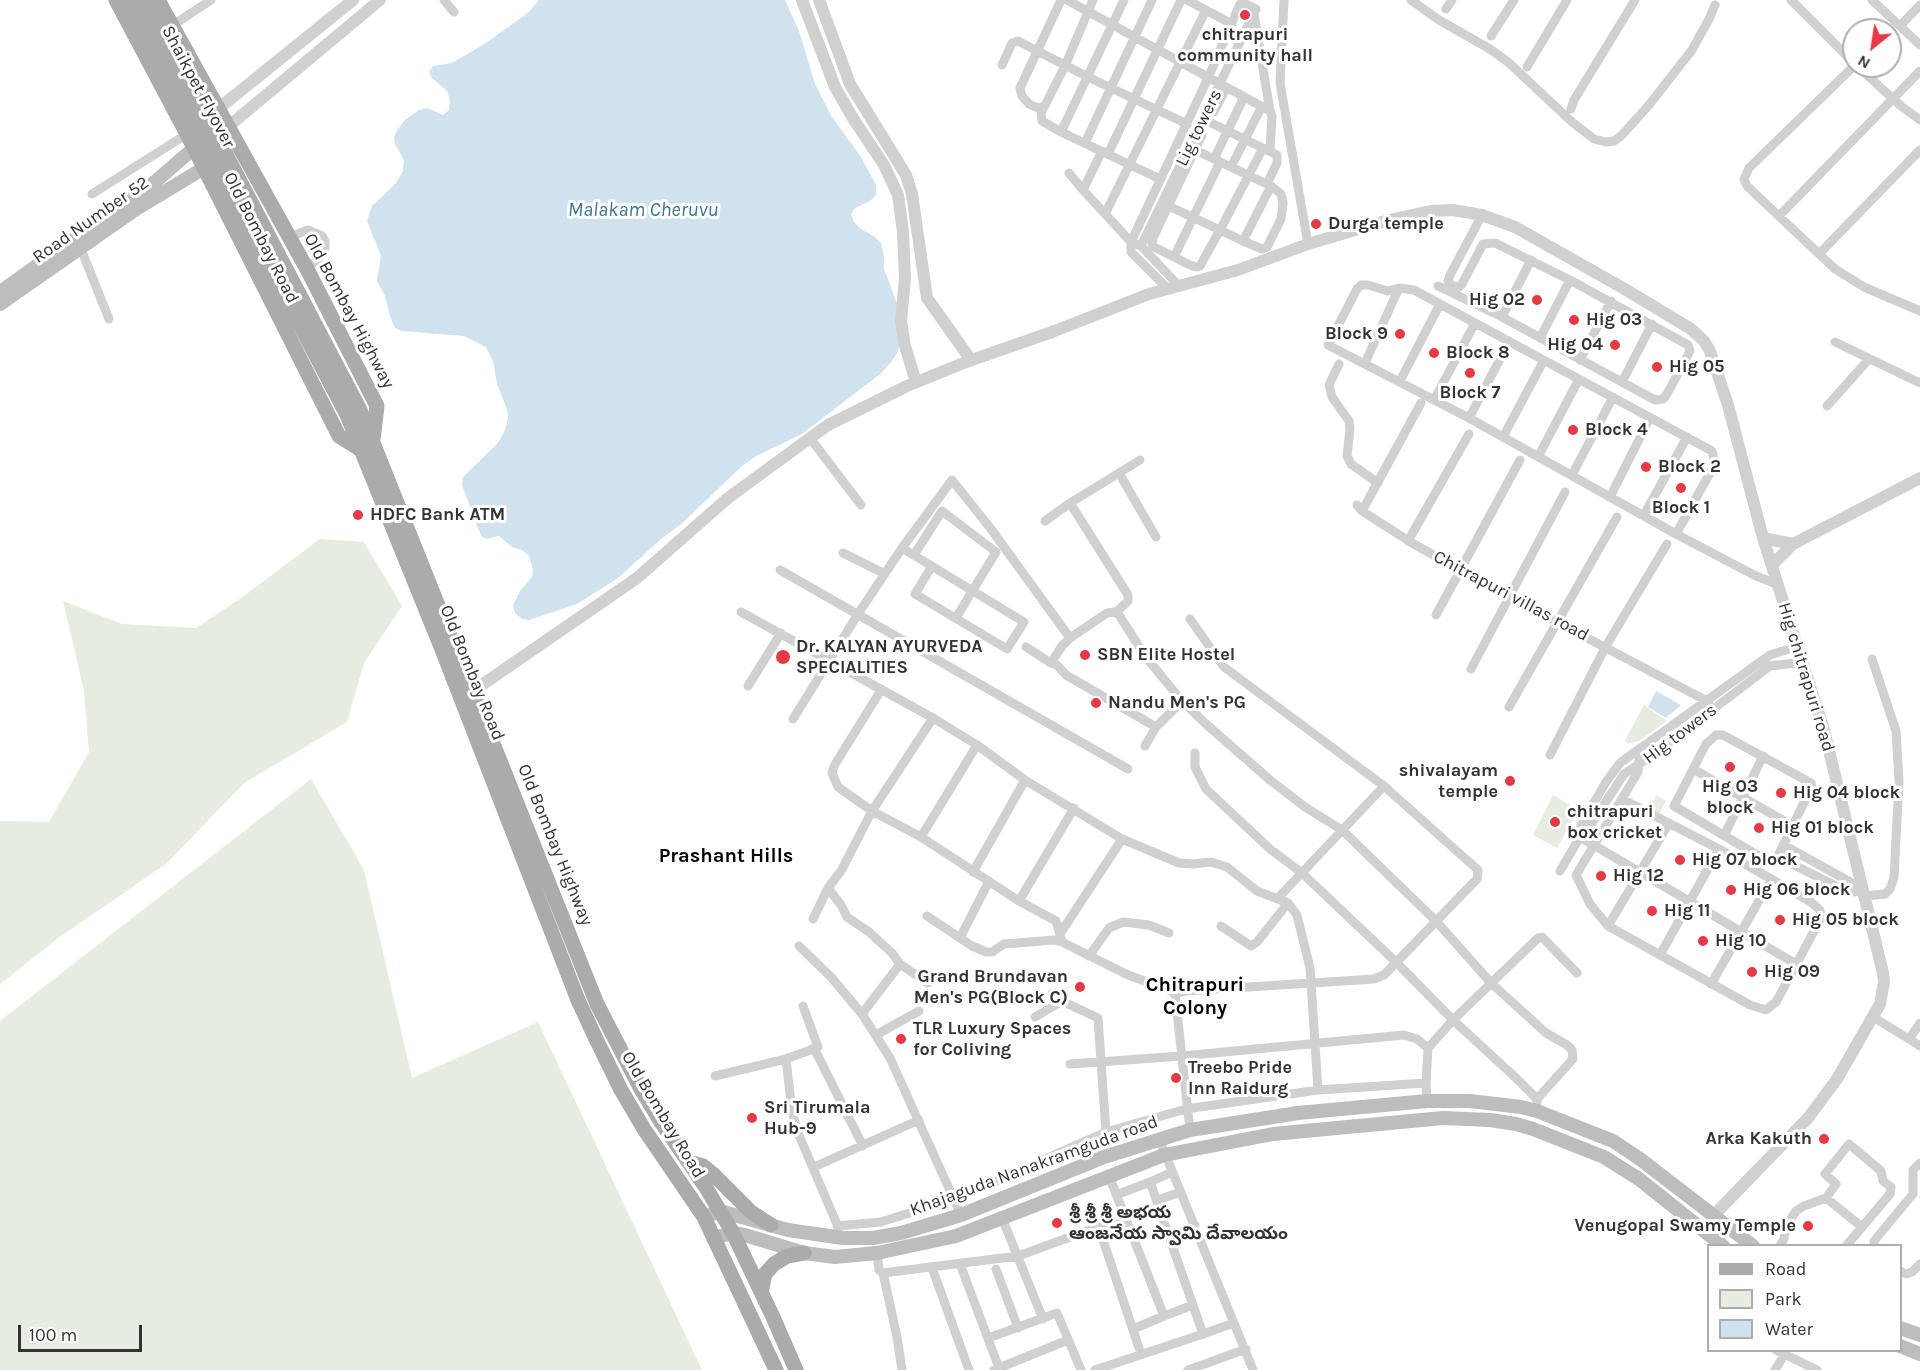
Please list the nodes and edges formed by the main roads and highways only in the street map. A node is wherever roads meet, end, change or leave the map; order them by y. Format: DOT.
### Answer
graph roads {
  1 [pos="116,0"];
  2 [pos="130,0"];
  3 [pos="145,0"];
  4 [pos="158,0"];
  5 [pos="194,148"];
  6 [pos="204,168"];
  7 [pos="0,292"];
  8 [pos="0,304"];
  9 [pos="354,412"];
  10 [pos="367,445"];
  11 [pos="689,1162"];
  12 [pos="720,1211"];
  13 [pos="704,1217"];
  14 [pos="747,1219"];
  15 [pos="771,1225"];
  16 [pos="739,1234"];
  17 [pos="713,1238"];
  18 [pos="1722,1244"];
  19 [pos="1752,1244"];
  20 [pos="804,1253"];
  21 [pos="761,1292"];
  22 [pos="1902,1329"];
  23 [pos="1920,1335"];
  24 [pos="1902,1347"];
  25 [pos="1920,1354"];
  26 [pos="776,1370"];
  27 [pos="796,1370"];
  1 -- 5 [label="main road, Old Bombay Road"];
  2 -- 9 [label="main road, Shaikpet Flyover"];
  3 -- 9 [label="main road, Shaikpet Flyover"];
  4 -- 10 [label="main road, Old Bombay Highway"];
  5 -- 6 [label="main road, Old Bombay Road"];
  5 -- 7 [label="main road, Road Number 52"];
  6 -- 8 [label="main road, Road Number 52"];
  6 -- 10 [label="main road, Old Bombay Road"];
  9 -- 10 [label="main road, Shaikpet Flyover"];
  10 -- 11 [label="main road, Old Bombay Highway"];
  10 -- 13 [label="main road, Old Bombay Road"];
  11 -- 12 [label="main road, Old Bombay Highway"];
  11 -- 15 [label="main road"];
  12 -- 13 [label="main road"];
  12 -- 14 [label="main road, Khajaguda Nanakramguda road"];
  12 -- 16 [label="main road, Old Bombay Highway"];
  13 -- 17 [label="main road, Old Bombay Road"];
  14 -- 15 [label="main road, Khajaguda Nanakramguda road"];
  14 -- 16 [label="main road"];
  15 -- 19 [label="main road, Khajaguda Nanakramguda road"];
  16 -- 17 [label="main road"];
  16 -- 20 [label="main road, Khajaguda Nanakramguda road"];
  16 -- 21 [label="main road, Old Bombay Highway"];
  17 -- 26 [label="main road, Old Bombay Road"];
  18 -- 20 [label="main road, Khajaguda Nanakramguda road"];
  20 -- 21 [label="main road"];
  21 -- 27 [label="main road, Old Bombay Highway"];
  22 -- 23 [label="main road"];
  24 -- 25 [label="main road"];
}
